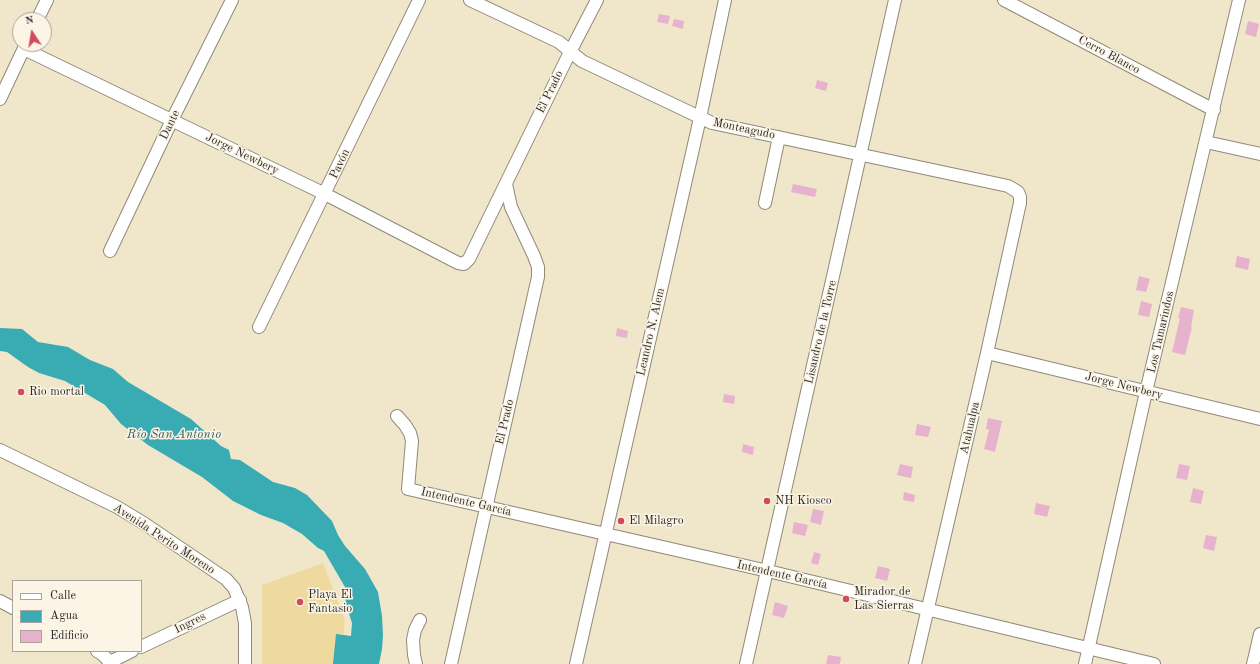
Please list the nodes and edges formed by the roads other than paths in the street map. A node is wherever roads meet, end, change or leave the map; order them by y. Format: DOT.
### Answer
graph roads {
  1 [pos="47,0"];
  2 [pos="232,0"];
  3 [pos="419,0"];
  4 [pos="470,0"];
  5 [pos="597,0"];
  6 [pos="725,0"];
  7 [pos="895,0"];
  8 [pos="1004,0"];
  9 [pos="1239,0"];
  10 [pos="42,12"];
  11 [pos="22,52"];
  12 [pos="37,52"];
  13 [pos="570,52"];
  14 [pos="0,99"];
  15 [pos="1214,110"];
  16 [pos="700,118"];
  17 [pos="172,120"];
  18 [pos="779,137"];
  19 [pos="1206,142"];
  20 [pos="861,154"];
  21 [pos="1260,154"];
  22 [pos="506,184"];
  23 [pos="1018,192"];
  24 [pos="325,194"];
  25 [pos="765,203"];
  26 [pos="496,204"];
  27 [pos="511,207"];
  28 [pos="110,251"];
  29 [pos="458,264"];
  30 [pos="259,327"];
  31 [pos="987,353"];
  32 [pos="1146,392"];
  33 [pos="397,416"];
  34 [pos="1260,419"];
  35 [pos="0,450"];
  36 [pos="486,506"];
  37 [pos="606,533"];
  38 [pos="768,571"];
  39 [pos="240,600"];
  40 [pos="0,601"];
  41 [pos="12,607"];
  42 [pos="928,610"];
  43 [pos="420,620"];
  44 [pos="1260,634"];
  45 [pos="142,647"];
  46 [pos="1089,648"];
  47 [pos="99,652"];
  48 [pos="130,652"];
  49 [pos="110,663"];
  50 [pos="245,664"];
  51 [pos="416,664"];
  52 [pos="451,664"];
  53 [pos="576,664"];
  54 [pos="746,664"];
  55 [pos="915,664"];
  56 [pos="1085,664"];
  57 [pos="1154,664"];
  58 [pos="1253,664"];
  1 -- 10 [label="street"];
  2 -- 17 [label="street, Dante"];
  3 -- 24 [label="street, Pavón"];
  4 -- 13 [label="street, Monteagudo"];
  5 -- 13 [label="street, El Prado"];
  6 -- 16 [label="street, Leandro N. Alem"];
  7 -- 20 [label="street, Lisandro de la Torre"];
  8 -- 15 [label="street, Cerro Blanco"];
  9 -- 15 [label="street, Los Tamarindos"];
  11 -- 14 [label="street"];
  12 -- 17 [label="street, Jorge Newbery"];
  13 -- 16 [label="street, Monteagudo"];
  13 -- 22 [label="street, El Prado"];
  15 -- 19 [label="street, Los Tamarindos"];
  16 -- 18 [label="street, Monteagudo"];
  16 -- 37 [label="street, Leandro N. Alem"];
  17 -- 24 [label="street, Jorge Newbery"];
  17 -- 28 [label="street, Dante"];
  18 -- 20 [label="street, Monteagudo"];
  18 -- 25 [label="street"];
  19 -- 21 [label="street"];
  19 -- 32 [label="street, Los Tamarindos"];
  20 -- 23 [label="street, Monteagudo"];
  20 -- 38 [label="street, Lisandro de la Torre"];
  22 -- 26 [label="street, El Prado"];
  22 -- 27 [label="street, El Prado"];
  23 -- 31 [label="street, Atahualpa"];
  24 -- 29 [label="street, Jorge Newbery"];
  24 -- 30 [label="street, Pavón"];
  26 -- 27 [label="street"];
  26 -- 29 [label="street, El Prado"];
  27 -- 36 [label="street, El Prado"];
  31 -- 32 [label="street, Jorge Newbery"];
  31 -- 42 [label="street, Atahualpa"];
  32 -- 34 [label="street, Jorge Newbery"];
  32 -- 46 [label="street, Los Tamarindos"];
  33 -- 36 [label="street, Intendente García"];
  35 -- 39 [label="street, Avenida Perito Moreno"];
  36 -- 37 [label="street, Intendente García"];
  36 -- 52 [label="street, El Prado"];
  37 -- 38 [label="street, Intendente García"];
  37 -- 53 [label="street, Leandro N. Alem"];
  38 -- 42 [label="street, Intendente García"];
  38 -- 54 [label="street, Lisandro de la Torre"];
  39 -- 45 [label="street, Ingres"];
  39 -- 50 [label="street, Avenida Perito Moreno"];
  40 -- 41 [label="street"];
  42 -- 46 [label="street, Intendente García"];
  42 -- 55 [label="street, Atahualpa"];
  43 -- 51 [label="street"];
  44 -- 58 [label="street"];
  46 -- 56 [label="street, Los Tamarindos"];
  46 -- 57 [label="street, Intendente García"];
  47 -- 49 [label="street"];
  48 -- 49 [label="street"];
}
